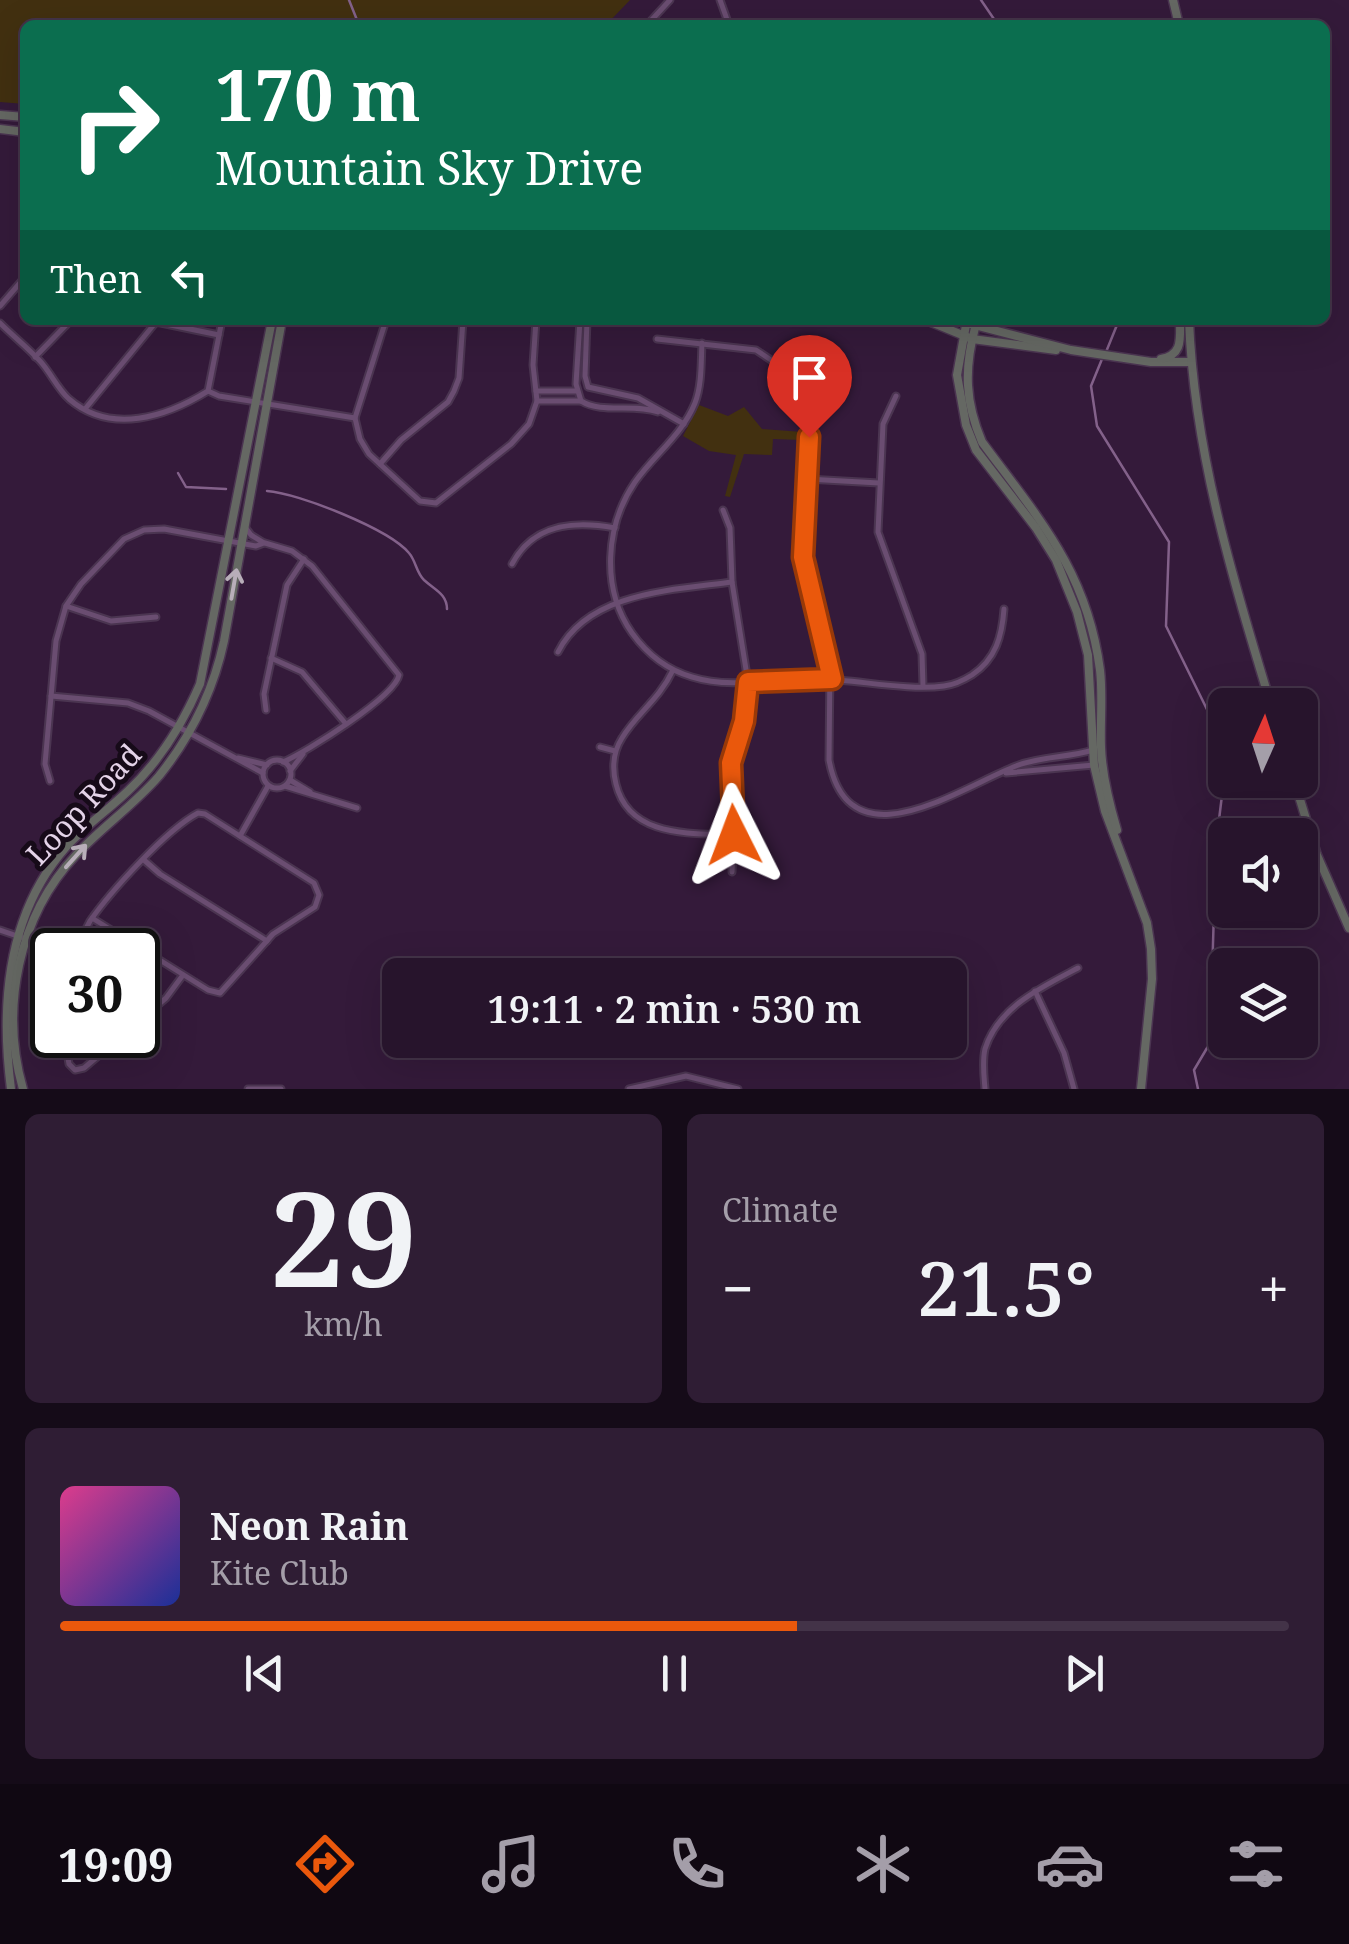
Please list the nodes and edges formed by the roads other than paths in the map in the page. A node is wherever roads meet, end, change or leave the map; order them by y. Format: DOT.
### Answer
graph roads {
  1 [pos="670,0"];
  2 [pos="652,20"];
  3 [pos="20,283"];
  4 [pos="0,306"];
  5 [pos="0,323"];
  6 [pos="66,325"];
  7 [pos="154,325"];
  8 [pos="171,325"];
  9 [pos="221,325"];
  10 [pos="271,325"];
  11 [pos="281,325"];
  12 [pos="384,325"];
  13 [pos="463,325"];
  14 [pos="536,325"];
  15 [pos="580,325"];
  16 [pos="588,325"];
  17 [pos="937,325"];
  18 [pos="970,325"];
  19 [pos="978,325"];
  20 [pos="1180,325"];
  21 [pos="1189,325"];
  22 [pos="219,335"];
  23 [pos="658,338"];
  24 [pos="967,338"];
  25 [pos="702,343"];
  26 [pos="1070,350"];
  27 [pos="806,355"];
  28 [pos="36,356"];
  29 [pos="1150,362"];
  30 [pos="1191,362"];
  31 [pos="789,372"];
  32 [pos="1193,380"];
  33 [pos="208,391"];
  34 [pos="536,391"];
  35 [pos="577,391"];
  36 [pos="896,396"];
  37 [pos="537,401"];
  38 [pos="581,401"];
  39 [pos="255,403"];
  40 [pos="268,405"];
  41 [pos="85,410"];
  42 [pos="666,414"];
  43 [pos="355,418"];
  44 [pos="684,424"];
  45 [pos="380,464"];
  46 [pos="807,479"];
  47 [pos="880,483"];
  48 [pos="723,510"];
  49 [pos="245,526"];
  50 [pos="615,528"];
  51 [pos="230,541"];
  52 [pos="264,543"];
  53 [pos="242,544"];
  54 [pos="304,559"];
  55 [pos="512,564"];
  56 [pos="732,582"];
  57 [pos="618,604"];
  58 [pos="66,606"];
  59 [pos="1004,609"];
  60 [pos="156,618"];
  61 [pos="558,652"];
  62 [pos="271,658"];
  63 [pos="673,670"];
  64 [pos="832,679"];
  65 [pos="748,682"];
  66 [pos="923,686"];
  67 [pos="1266,688"];
  68 [pos="51,696"];
  69 [pos="266,710"];
  70 [pos="346,724"];
  71 [pos="178,727"];
  72 [pos="189,734"];
  73 [pos="600,747"];
  74 [pos="1096,749"];
  75 [pos="615,751"];
  76 [pos="305,752"];
  77 [pos="236,758"];
  78 [pos="283,762"];
  79 [pos="267,765"];
  80 [pos="1098,765"];
  81 [pos="290,771"];
  82 [pos="263,772"];
  83 [pos="998,775"];
  84 [pos="50,780"];
  85 [pos="287,783"];
  86 [pos="268,785"];
  87 [pos="1299,798"];
  88 [pos="357,808"];
  89 [pos="734,835"];
  90 [pos="240,836"];
  91 [pos="144,860"];
  92 [pos="732,872"];
  93 [pos="92,918"];
  94 [pos="87,928"];
  95 [pos="1349,928"];
  96 [pos="0,930"];
  97 [pos="14,936"];
  98 [pos="26,939"];
  99 [pos="30,940"];
  100 [pos="267,941"];
  101 [pos="1078,968"];
  102 [pos="183,975"];
  103 [pos="1035,992"];
  104 [pos="160,1003"];
  105 [pos="68,1058"];
  106 [pos="96,1058"];
  107 [pos="661,1085"];
  108 [pos="11,1089"];
  109 [pos="24,1089"];
  110 [pos="248,1089"];
  111 [pos="281,1089"];
  112 [pos="629,1089"];
  113 [pos="738,1089"];
  114 [pos="985,1089"];
  115 [pos="1074,1089"];
  116 [pos="1141,1089"];
  1 -- 2 [label="street"];
  3 -- 4 [label="street"];
  5 -- 28 [label="street"];
  6 -- 28 [label="street"];
  7 -- 41 [label="street"];
  8 -- 22 [label="street"];
  9 -- 22 [label="street"];
  10 -- 39 [label="street, Loop Road"];
  11 -- 40 [label="street, Loop Road"];
  12 -- 43 [label="street"];
  13 -- 45 [label="street"];
  14 -- 34 [label="street"];
  15 -- 35 [label="street"];
  16 -- 42 [label="street"];
  17 -- 24 [label="street"];
  18 -- 24 [label="street"];
  19 -- 26 [label="street"];
  20 -- 29 [label="street"];
  21 -- 30 [label="street"];
  22 -- 33 [label="street"];
  23 -- 25 [label="street"];
  24 -- 26 [label="street"];
  24 -- 74 [label="street"];
  25 -- 31 [label="street"];
  25 -- 44 [label="street"];
  26 -- 29 [label="street"];
  27 -- 31 [label="street"];
  28 -- 41 [label="street"];
  29 -- 30 [label="street"];
  29 -- 32 [label="street"];
  30 -- 32 [label="street"];
  31 -- 46 [label="street"];
  32 -- 67 [label="street"];
  33 -- 39 [label="street"];
  33 -- 41 [label="street"];
  34 -- 35 [label="street"];
  34 -- 37 [label="street"];
  35 -- 38 [label="street"];
  36 -- 47 [label="street"];
  37 -- 38 [label="street"];
  37 -- 45 [label="street"];
  38 -- 42 [label="street"];
  39 -- 40 [label="street"];
  39 -- 51 [label="street, Loop Road"];
  40 -- 43 [label="street"];
  40 -- 49 [label="street, Loop Road"];
  42 -- 44 [label="street"];
  43 -- 45 [label="street"];
  44 -- 50 [label="street"];
  46 -- 47 [label="street"];
  46 -- 64 [label="street"];
  47 -- 66 [label="street"];
  48 -- 56 [label="street"];
  49 -- 52 [label="street"];
  49 -- 53 [label="street, Loop Road"];
  50 -- 55 [label="street"];
  50 -- 57 [label="street"];
  51 -- 53 [label="street"];
  51 -- 58 [label="street"];
  51 -- 71 [label="street, Loop Road"];
  52 -- 53 [label="street"];
  52 -- 54 [label="street"];
  72 -- 53 [label="street, Loop Road, one-way"];
  54 -- 62 [label="street"];
  54 -- 70 [label="street"];
  56 -- 57 [label="street"];
  56 -- 65 [label="street"];
  57 -- 61 [label="street"];
  57 -- 63 [label="street"];
  58 -- 60 [label="street"];
  58 -- 68 [label="street"];
  59 -- 66 [label="street"];
  62 -- 69 [label="street"];
  62 -- 70 [label="street"];
  63 -- 65 [label="street"];
  63 -- 75 [label="street"];
  64 -- 65 [label="street"];
  64 -- 66 [label="street"];
  64 -- 83 [label="street"];
  65 -- 89 [label="street"];
  68 -- 71 [label="street"];
  68 -- 84 [label="street"];
  70 -- 76 [label="street"];
  71 -- 72 [label="street"];
  71 -- 97 [label="street, Loop Road"];
  72 -- 77 [label="street"];
  98 -- 72 [label="street, Loop Road, one-way"];
  73 -- 75 [label="street"];
  74 -- 80 [label="street"];
  74 -- 83 [label="street"];
  75 -- 89 [label="street"];
  76 -- 78 [label="street"];
  76 -- 81 [label="street"];
  77 -- 79 [label="street"];
  77 -- 82 [label="street"];
  78 -- 79 [label="street"];
  78 -- 81 [label="street"];
  79 -- 82 [label="street"];
  80 -- 83 [label="street"];
  80 -- 116 [label="street"];
  81 -- 85 [label="street"];
  82 -- 86 [label="street"];
  85 -- 86 [label="street"];
  85 -- 88 [label="street"];
  86 -- 90 [label="street"];
  87 -- 95 [label="street"];
  89 -- 92 [label="street"];
  90 -- 91 [label="street"];
  90 -- 100 [label="street"];
  91 -- 93 [label="street"];
  91 -- 100 [label="street"];
  93 -- 94 [label="street"];
  93 -- 102 [label="street"];
  96 -- 97 [label="street"];
  97 -- 98 [label="street"];
  97 -- 108 [label="street, Loop Road"];
  98 -- 99 [label="street"];
  98 -- 109 [label="street, Loop Road"];
  100 -- 102 [label="street"];
  101 -- 103 [label="street"];
  102 -- 104 [label="street"];
  103 -- 114 [label="street"];
  103 -- 115 [label="street"];
  105 -- 106 [label="street"];
  107 -- 112 [label="street"];
  107 -- 113 [label="street"];
  110 -- 111 [label="street"];
}
